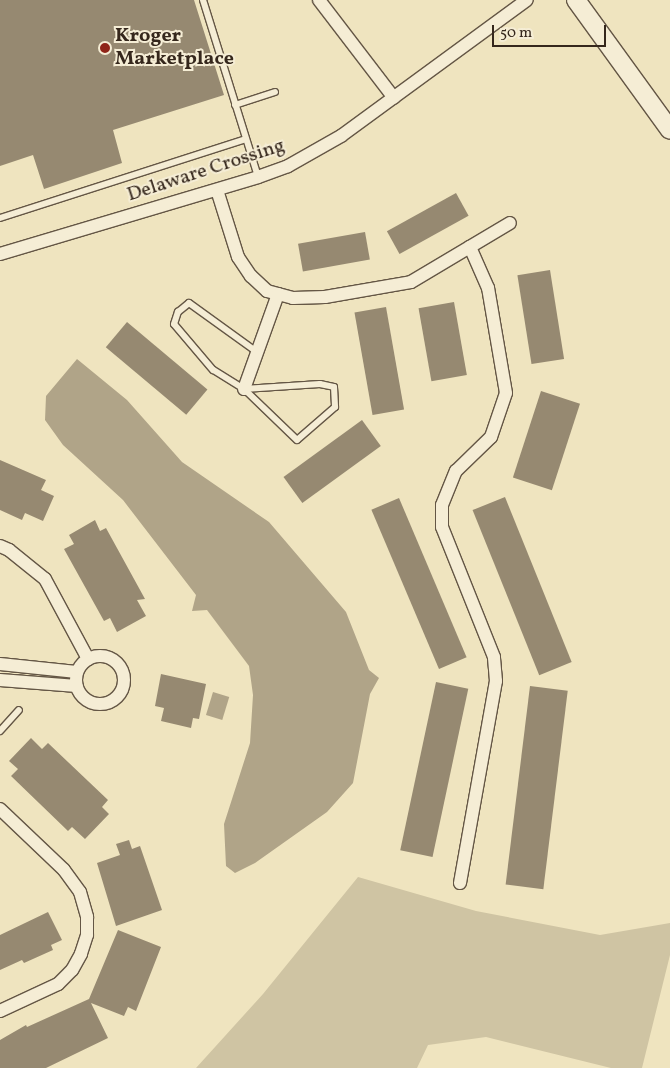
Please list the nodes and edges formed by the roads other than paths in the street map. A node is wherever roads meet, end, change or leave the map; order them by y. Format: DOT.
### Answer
graph roads {
  1 [pos="203,0"];
  2 [pos="319,0"];
  3 [pos="527,0"];
  4 [pos="576,0"];
  5 [pos="275,92"];
  6 [pos="394,98"];
  7 [pos="235,105"];
  8 [pos="670,130"];
  9 [pos="246,139"];
  10 [pos="258,178"];
  11 [pos="217,190"];
  12 [pos="0,218"];
  13 [pos="510,223"];
  14 [pos="470,247"];
  15 [pos="0,254"];
  16 [pos="278,294"];
  17 [pos="257,352"];
  18 [pos="244,389"];
  19 [pos="0,546"];
  20 [pos="88,659"];
  21 [pos="0,664"];
  22 [pos="77,672"];
  23 [pos="0,680"];
  24 [pos="77,686"];
  25 [pos="19,710"];
  26 [pos="0,731"];
  27 [pos="0,809"];
  28 [pos="460,883"];
  29 [pos="0,1011"];
  1 -- 7 [label="lane"];
  2 -- 6 [label="street"];
  3 -- 6 [label="street, Delaware Crossing"];
  4 -- 8 [label="main road"];
  5 -- 7 [label="lane"];
  6 -- 10 [label="street, Delaware Crossing"];
  7 -- 9 [label="lane"];
  9 -- 10 [label="lane"];
  9 -- 12 [label="lane"];
  10 -- 11 [label="street, Delaware Crossing"];
  11 -- 15 [label="street, Delaware Crossing"];
  11 -- 16 [label="street"];
  13 -- 14 [label="street"];
  14 -- 16 [label="street"];
  14 -- 28 [label="street"];
  16 -- 17 [label="street"];
  17 -- 18 [label="street"];
  17 -- 18 [label="lane"];
  18 -- 18 [label="lane"];
  19 -- 20 [label="street"];
  20 -- 22 [label="street"];
  20 -- 24 [label="street"];
  21 -- 22 [label="street"];
  22 -- 24 [label="street"];
  23 -- 24 [label="street"];
  25 -- 26 [label="lane"];
  27 -- 29 [label="street"];
}
